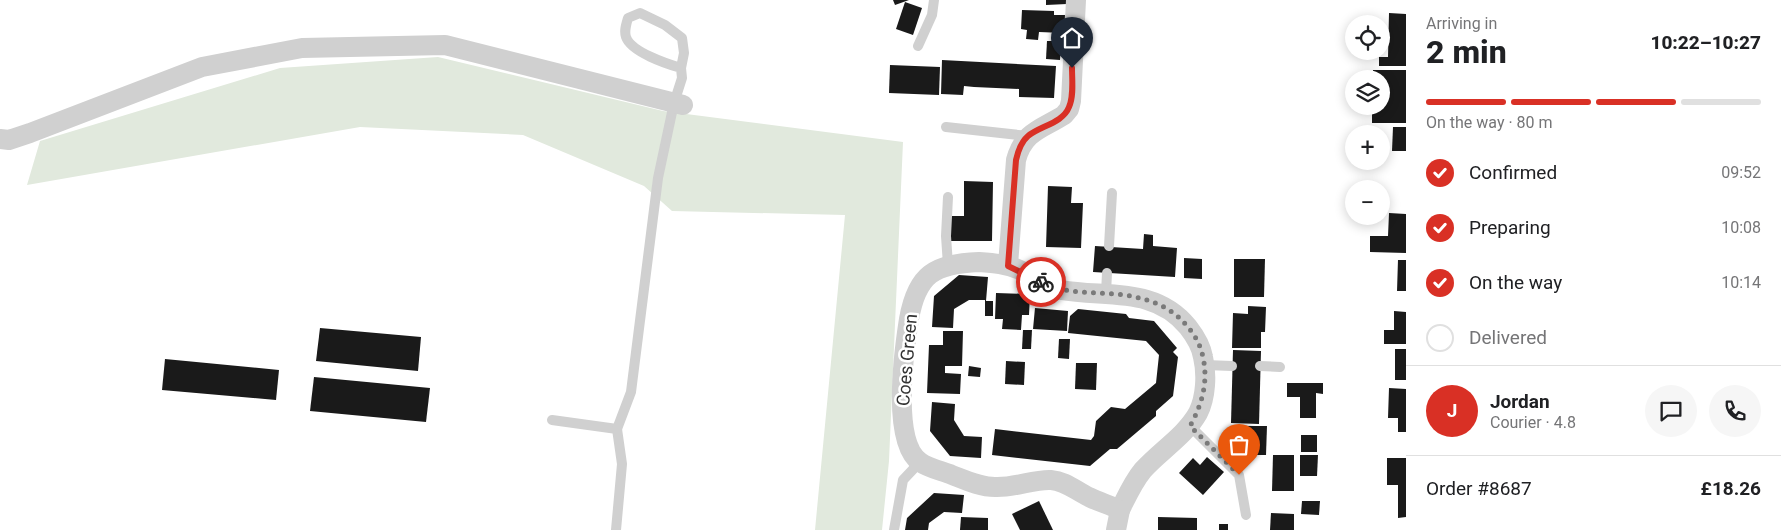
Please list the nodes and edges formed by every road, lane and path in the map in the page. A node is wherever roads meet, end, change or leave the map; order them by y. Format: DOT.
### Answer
graph roads {
  1 [pos="934,0"];
  2 [pos="1076,0"];
  3 [pos="918,46"];
  4 [pos="681,68"];
  5 [pos="679,104"];
  6 [pos="946,127"];
  7 [pos="1028,136"];
  8 [pos="0,139"];
  9 [pos="1112,193"];
  10 [pos="948,197"];
  11 [pos="1109,246"];
  12 [pos="948,265"];
  13 [pos="1008,266"];
  14 [pos="1107,273"];
  15 [pos="1106,293"];
  16 [pos="1205,365"];
  17 [pos="1232,366"];
  18 [pos="1260,366"];
  19 [pos="1280,367"];
  20 [pos="552,420"];
  21 [pos="1190,426"];
  22 [pos="617,429"];
  23 [pos="920,462"];
  24 [pos="1120,510"];
  25 [pos="1246,515"];
  26 [pos="616,530"];
  27 [pos="894,530"];
  28 [pos="1116,530"];
  1 -- 3 [label="lane"];
  2 -- 7 [label="street"];
  4 -- 4 [label="lane"];
  4 -- 5 [label="lane"];
  5 -- 8 [label="street"];
  5 -- 22 [label="lane"];
  6 -- 7 [label="lane"];
  7 -- 13 [label="street"];
  9 -- 11 [label="lane"];
  10 -- 12 [label="lane"];
  12 -- 13 [label="street, Coes Green"];
  12 -- 23 [label="street, Coes Green"];
  13 -- 15 [label="street, Coes Green"];
  14 -- 15 [label="lane"];
  15 -- 16 [label="street, Coes Green"];
  16 -- 17 [label="lane"];
  16 -- 21 [label="street, Coes Green"];
  18 -- 19 [label="lane"];
  20 -- 22 [label="lane"];
  21 -- 24 [label="street, Coes Green"];
  21 -- 25 [label="lane"];
  22 -- 26 [label="lane"];
  23 -- 24 [label="street"];
  23 -- 27 [label="lane"];
  24 -- 28 [label="street, Coes Green"];
}
